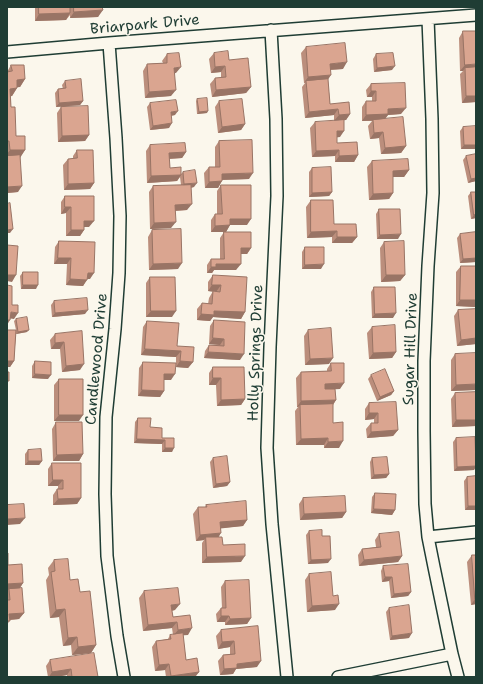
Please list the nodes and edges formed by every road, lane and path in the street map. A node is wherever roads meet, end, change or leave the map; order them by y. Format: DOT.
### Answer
graph roads {
  1 [pos="476,15"];
  2 [pos="428,19"];
  3 [pos="271,30"];
  4 [pos="108,43"];
  5 [pos="7,52"];
  6 [pos="476,532"];
  7 [pos="428,537"];
  8 [pos="452,654"];
  9 [pos="124,677"];
  10 [pos="287,677"];
  11 [pos="338,677"];
  12 [pos="458,677"];
  1 -- 2 [label="street, Briarpark Drive"];
  2 -- 3 [label="street, Briarpark Drive"];
  2 -- 7 [label="street, Sugar Hill Drive"];
  3 -- 4 [label="street, Briarpark Drive"];
  3 -- 10 [label="street, Holly Springs Drive"];
  4 -- 5 [label="street, Briarpark Drive"];
  4 -- 9 [label="street, Candlewood Drive"];
  6 -- 7 [label="street"];
  7 -- 8 [label="street, Sugar Hill Drive"];
  8 -- 11 [label="street"];
  8 -- 12 [label="street, Sugar Hill Drive"];
}
